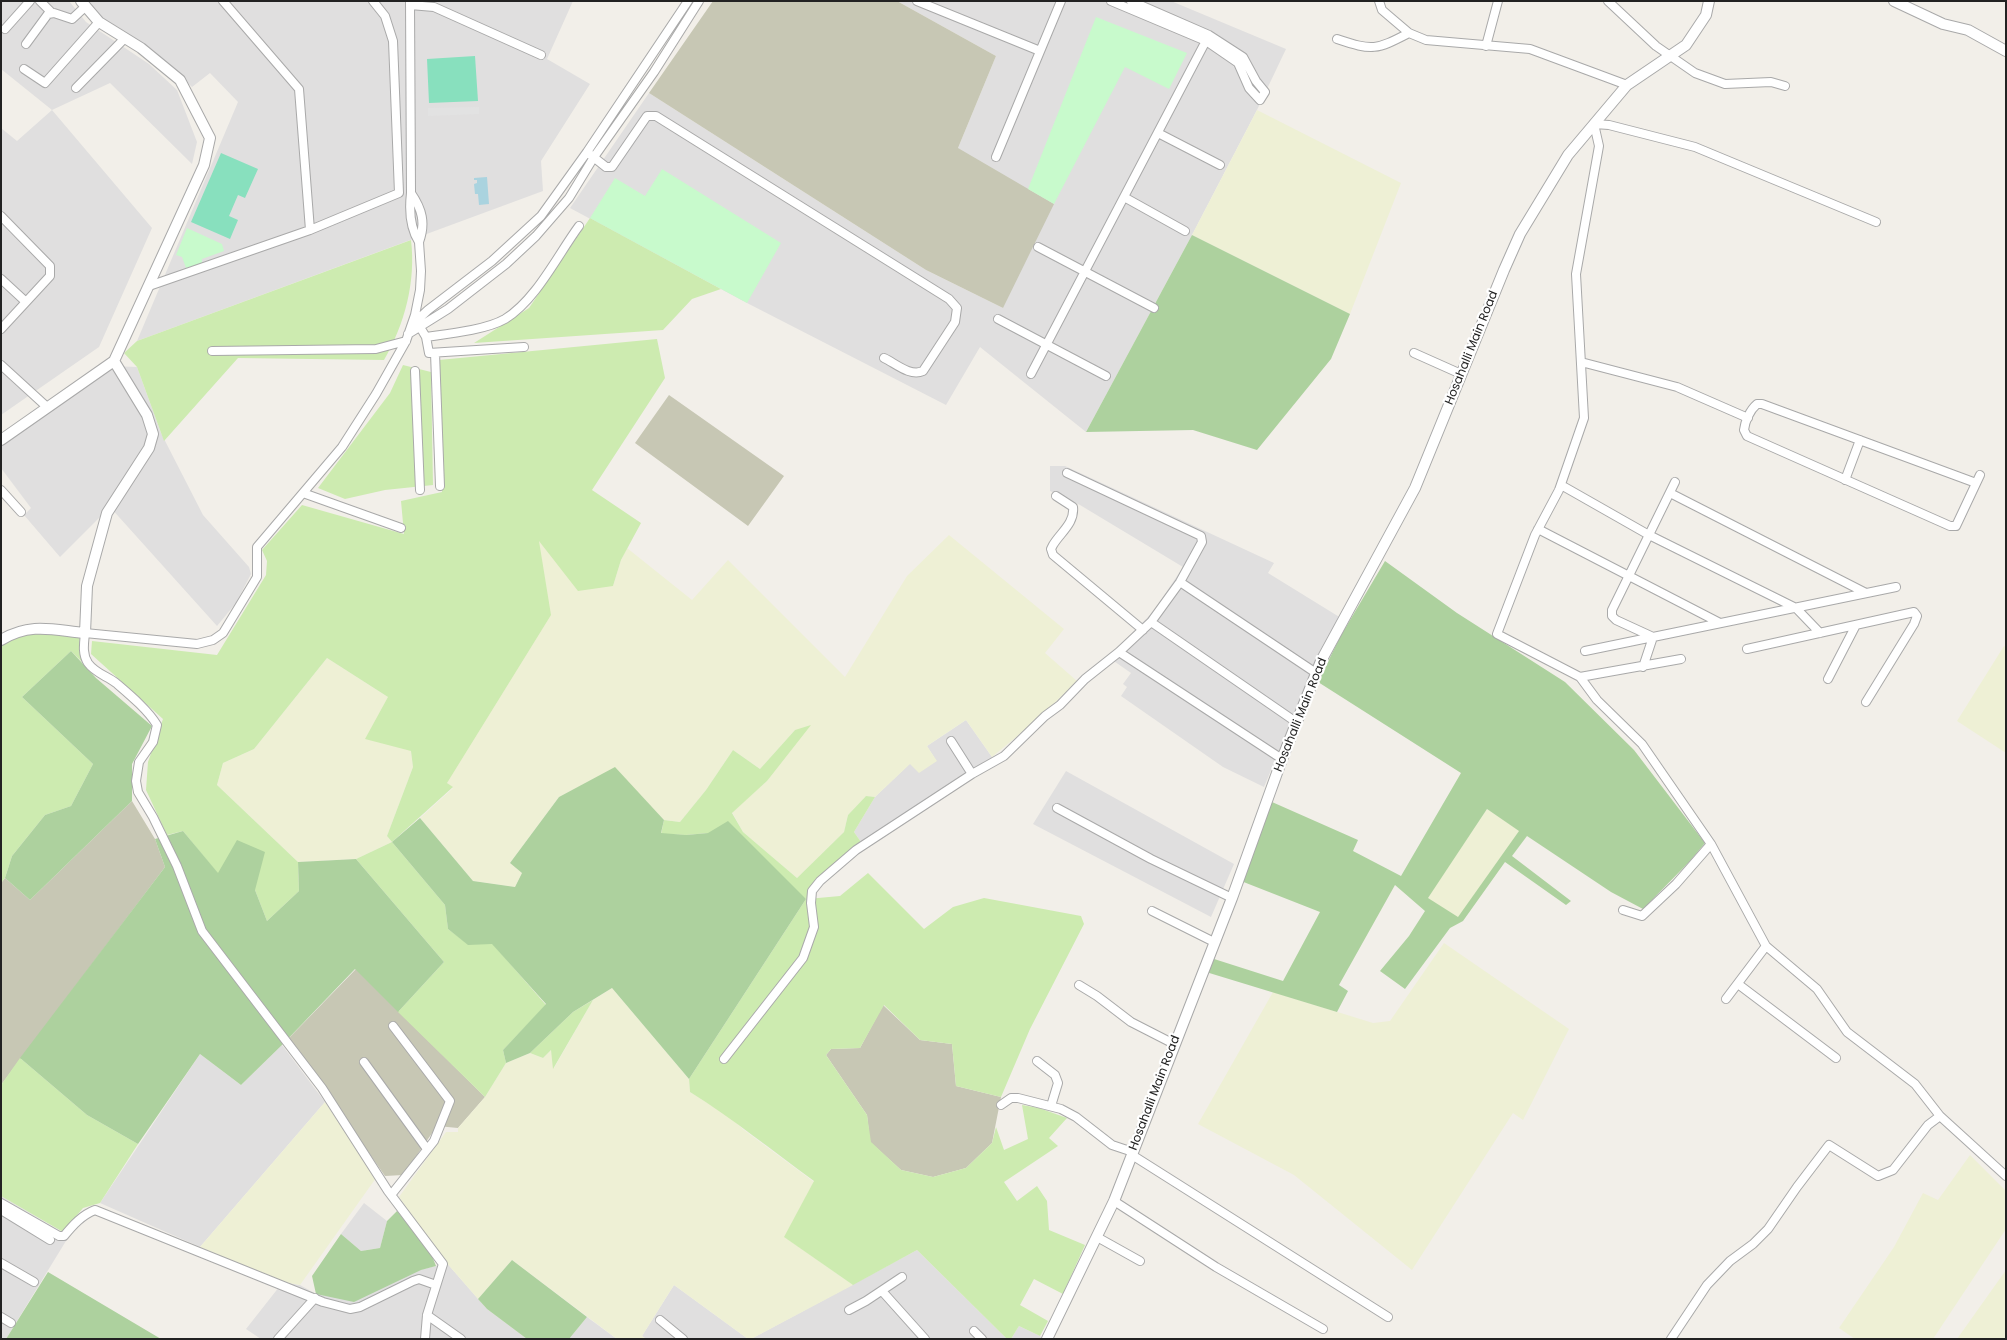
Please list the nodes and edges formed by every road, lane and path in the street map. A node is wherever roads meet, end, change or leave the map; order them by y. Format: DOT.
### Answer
graph roads {
  1 [pos="30,1"];
  2 [pos="40,1"];
  3 [pos="223,1"];
  4 [pos="373,1"];
  5 [pos="688,1"];
  6 [pos="699,1"];
  7 [pos="917,1"];
  8 [pos="1061,1"];
  9 [pos="1111,1"];
  10 [pos="1131,1"];
  11 [pos="1379,1"];
  12 [pos="1498,1"];
  13 [pos="1608,1"];
  14 [pos="1709,1"];
  15 [pos="1894,1"];
  16 [pos="410,3"];
  17 [pos="83,4"];
  18 [pos="52,13"];
  19 [pos="100,22"];
  20 [pos="6,29"];
  21 [pos="1409,33"];
  22 [pos="125,38"];
  23 [pos="1207,38"];
  24 [pos="1337,39"];
  25 [pos="26,44"];
  26 [pos="1486,46"];
  27 [pos="2006,51"];
  28 [pos="1040,52"];
  29 [pos="541,55"];
  30 [pos="1669,56"];
  31 [pos="24,69"];
  32 [pos="1627,85"];
  33 [pos="1785,86"];
  34 [pos="76,88"];
  35 [pos="1594,124"];
  36 [pos="1158,133"];
  37 [pos="587,152"];
  38 [pos="996,157"];
  39 [pos="594,158"];
  40 [pos="1220,165"];
  41 [pos="1124,197"];
  42 [pos="1,216"];
  43 [pos="1876,222"];
  44 [pos="579,226"];
  45 [pos="310,230"];
  46 [pos="1186,231"];
  47 [pos="1038,247"];
  48 [pos="1085,271"];
  49 [pos="1,279"];
  50 [pos="149,286"];
  51 [pos="26,302"];
  52 [pos="1154,308"];
  53 [pos="998,319"];
  54 [pos="420,327"];
  55 [pos="1,329"];
  56 [pos="408,334"];
  57 [pos="426,337"];
  58 [pos="1046,344"];
  59 [pos="524,347"];
  60 [pos="212,352"];
  61 [pos="435,353"];
  62 [pos="1414,353"];
  63 [pos="884,358"];
  64 [pos="114,361"];
  65 [pos="1581,362"];
  66 [pos="1,365"];
  67 [pos="415,371"];
  68 [pos="1031,374"];
  69 [pos="1461,374"];
  70 [pos="1106,376"];
  71 [pos="47,407"];
  72 [pos="1748,418"];
  73 [pos="1,440"];
  74 [pos="1860,440"];
  75 [pos="1067,473"];
  76 [pos="1980,475"];
  77 [pos="1845,480"];
  78 [pos="1675,482"];
  79 [pos="1976,483"];
  80 [pos="1560,485"];
  81 [pos="440,486"];
  82 [pos="1,490"];
  83 [pos="420,490"];
  84 [pos="303,493"];
  85 [pos="1670,493"];
  86 [pos="1056,496"];
  87 [pos="21,512"];
  88 [pos="401,528"];
  89 [pos="1538,529"];
  90 [pos="1649,535"];
  91 [pos="1629,576"];
  92 [pos="1180,582"];
  93 [pos="1896,587"];
  94 [pos="1866,593"];
  95 [pos="1796,608"];
  96 [pos="1151,622"];
  97 [pos="1720,623"];
  98 [pos="1856,625"];
  99 [pos="1143,630"];
  100 [pos="85,632"];
  101 [pos="1820,633"];
  102 [pos="1653,637"];
  103 [pos="1,640"];
  104 [pos="1747,649"];
  105 [pos="1584,651"];
  106 [pos="1119,652"];
  107 [pos="1681,660"];
  108 [pos="1643,667"];
  109 [pos="1316,673"];
  110 [pos="1580,677"];
  111 [pos="1828,679"];
  112 [pos="1866,702"];
  113 [pos="1296,722"];
  114 [pos="951,741"];
  115 [pos="1282,760"];
  116 [pos="972,774"];
  117 [pos="1057,808"];
  118 [pos="1711,844"];
  119 [pos="1232,898"];
  120 [pos="1623,910"];
  121 [pos="1152,911"];
  122 [pos="1214,942"];
  123 [pos="1766,946"];
  124 [pos="1738,984"];
  125 [pos="1079,985"];
  126 [pos="1726,999"];
  127 [pos="394,1026"];
  128 [pos="1174,1044"];
  129 [pos="1836,1058"];
  130 [pos="724,1059"];
  131 [pos="1037,1061"];
  132 [pos="364,1062"];
  133 [pos="1001,1105"];
  134 [pos="1051,1106"];
  135 [pos="1940,1116"];
  136 [pos="427,1149"];
  137 [pos="1132,1153"];
  138 [pos="2006,1176"];
  139 [pos="391,1195"];
  140 [pos="1114,1201"];
  141 [pos="1,1203"];
  142 [pos="1,1210"];
  143 [pos="1097,1237"];
  144 [pos="50,1240"];
  145 [pos="1140,1262"];
  146 [pos="1,1263"];
  147 [pos="902,1277"];
  148 [pos="34,1282"];
  149 [pos="436,1285"];
  150 [pos="882,1291"];
  151 [pos="315,1298"];
  152 [pos="849,1310"];
  153 [pos="427,1315"];
  154 [pos="1,1317"];
  155 [pos="1388,1317"];
  156 [pos="660,1320"];
  157 [pos="11,1323"];
  158 [pos="1323,1329"];
  159 [pos="974,1331"];
  160 [pos="923,1338"];
  161 [pos="278,1339"];
  162 [pos="425,1339"];
  163 [pos="461,1339"];
  164 [pos="683,1339"];
  165 [pos="982,1339"];
  166 [pos="1047,1339"];
  167 [pos="1670,1339"];
  1 -- 20 [label="street"];
  2 -- 18 [label="street"];
  3 -- 45 [label="street"];
  4 -- 45 [label="street"];
  5 -- 37 [label="street"];
  6 -- 39 [label="street"];
  7 -- 28 [label="street"];
  8 -- 28 [label="street"];
  9 -- 23 [label="street"];
  10 -- 23 [label="street"];
  11 -- 21 [label="street"];
  12 -- 26 [label="street"];
  13 -- 30 [label="street"];
  14 -- 30 [label="street, Hosahalli Main Road"];
  15 -- 27 [label="street"];
  16 -- 29 [label="street"];
  16 -- 56 [label="street"];
  17 -- 18 [label="street"];
  17 -- 19 [label="street"];
  18 -- 25 [label="street"];
  19 -- 22 [label="street"];
  19 -- 31 [label="street"];
  21 -- 24 [label="street"];
  21 -- 26 [label="street"];
  22 -- 34 [label="street"];
  22 -- 50 [label="street"];
  23 -- 23 [label="street"];
  23 -- 36 [label="street"];
  26 -- 32 [label="street"];
  28 -- 38 [label="street"];
  30 -- 32 [label="street, Hosahalli Main Road"];
  30 -- 33 [label="street"];
  32 -- 35 [label="street, Hosahalli Main Road"];
  35 -- 43 [label="street"];
  35 -- 65 [label="street"];
  35 -- 69 [label="street, Hosahalli Main Road"];
  36 -- 40 [label="street"];
  36 -- 41 [label="street"];
  37 -- 39 [label="street"];
  37 -- 56 [label="street"];
  39 -- 54 [label="street"];
  39 -- 63 [label="street"];
  41 -- 46 [label="street"];
  41 -- 48 [label="street"];
  42 -- 51 [label="street"];
  44 -- 57 [label="street"];
  45 -- 50 [label="street"];
  47 -- 48 [label="street"];
  48 -- 52 [label="street"];
  48 -- 58 [label="street"];
  49 -- 51 [label="street"];
  50 -- 64 [label="street"];
  51 -- 55 [label="street"];
  53 -- 58 [label="street"];
  54 -- 56 [label="street"];
  54 -- 57 [label="street"];
  56 -- 60 [label="street"];
  56 -- 84 [label="street"];
  57 -- 61 [label="street"];
  58 -- 68 [label="street"];
  58 -- 70 [label="street"];
  59 -- 61 [label="street"];
  61 -- 81 [label="street"];
  62 -- 69 [label="street"];
  64 -- 71 [label="street"];
  64 -- 100 [label="street"];
  65 -- 72 [label="street"];
  65 -- 80 [label="street"];
  66 -- 71 [label="street"];
  67 -- 83 [label="street"];
  69 -- 109 [label="street, Hosahalli Main Road"];
  71 -- 73 [label="street"];
  72 -- 74 [label="street"];
  72 -- 77 [label="street"];
  74 -- 77 [label="street"];
  74 -- 79 [label="street"];
  75 -- 92 [label="street"];
  76 -- 79 [label="street"];
  77 -- 79 [label="street"];
  78 -- 85 [label="street"];
  80 -- 89 [label="street"];
  80 -- 90 [label="street"];
  82 -- 87 [label="street"];
  84 -- 88 [label="street"];
  84 -- 100 [label="street"];
  85 -- 90 [label="street"];
  85 -- 94 [label="street"];
  86 -- 99 [label="street"];
  89 -- 91 [label="street"];
  89 -- 110 [label="street"];
  90 -- 91 [label="street"];
  90 -- 95 [label="street"];
  91 -- 97 [label="street"];
  91 -- 102 [label="street"];
  92 -- 96 [label="street"];
  92 -- 109 [label="street"];
  93 -- 94 [label="street"];
  94 -- 95 [label="street"];
  95 -- 97 [label="street"];
  95 -- 101 [label="street"];
  96 -- 99 [label="street"];
  96 -- 113 [label="street"];
  97 -- 102 [label="street"];
  98 -- 101 [label="street"];
  98 -- 111 [label="street"];
  98 -- 112 [label="street"];
  99 -- 106 [label="street"];
  100 -- 103 [label="street"];
  100 -- 139 [label="street"];
  101 -- 104 [label="street"];
  102 -- 105 [label="street"];
  102 -- 108 [label="street"];
  106 -- 115 [label="street"];
  106 -- 116 [label="street"];
  107 -- 108 [label="street"];
  108 -- 110 [label="street"];
  109 -- 113 [label="street, Hosahalli Main Road"];
  110 -- 118 [label="street"];
  113 -- 115 [label="street, Hosahalli Main Road"];
  114 -- 116 [label="street"];
  115 -- 119 [label="street, Hosahalli Main Road"];
  116 -- 130 [label="street"];
  117 -- 119 [label="street"];
  118 -- 120 [label="street"];
  118 -- 123 [label="street"];
  119 -- 122 [label="street, Hosahalli Main Road"];
  121 -- 122 [label="street"];
  122 -- 128 [label="street, Hosahalli Main Road"];
  123 -- 124 [label="street"];
  123 -- 135 [label="street"];
  124 -- 126 [label="street"];
  124 -- 129 [label="street"];
  125 -- 128 [label="street"];
  127 -- 136 [label="street"];
  128 -- 137 [label="street, Hosahalli Main Road"];
  131 -- 134 [label="street"];
  132 -- 136 [label="street"];
  133 -- 134 [label="street"];
  134 -- 137 [label="street"];
  135 -- 138 [label="street"];
  135 -- 167 [label="street"];
  136 -- 139 [label="street"];
  137 -- 140 [label="street, Hosahalli Main Road"];
  137 -- 155 [label="street"];
  139 -- 149 [label="street"];
  140 -- 143 [label="street, Hosahalli Main Road"];
  140 -- 158 [label="street"];
  141 -- 151 [label="street"];
  142 -- 144 [label="street"];
  143 -- 145 [label="street"];
  143 -- 166 [label="street, Hosahalli Main Road"];
  146 -- 148 [label="street"];
  147 -- 150 [label="street"];
  149 -- 151 [label="street"];
  149 -- 153 [label="street"];
  150 -- 152 [label="street"];
  150 -- 160 [label="street"];
  151 -- 161 [label="street"];
  153 -- 162 [label="street"];
  153 -- 163 [label="street"];
  154 -- 157 [label="street"];
  156 -- 164 [label="street"];
  159 -- 165 [label="street"];
}
